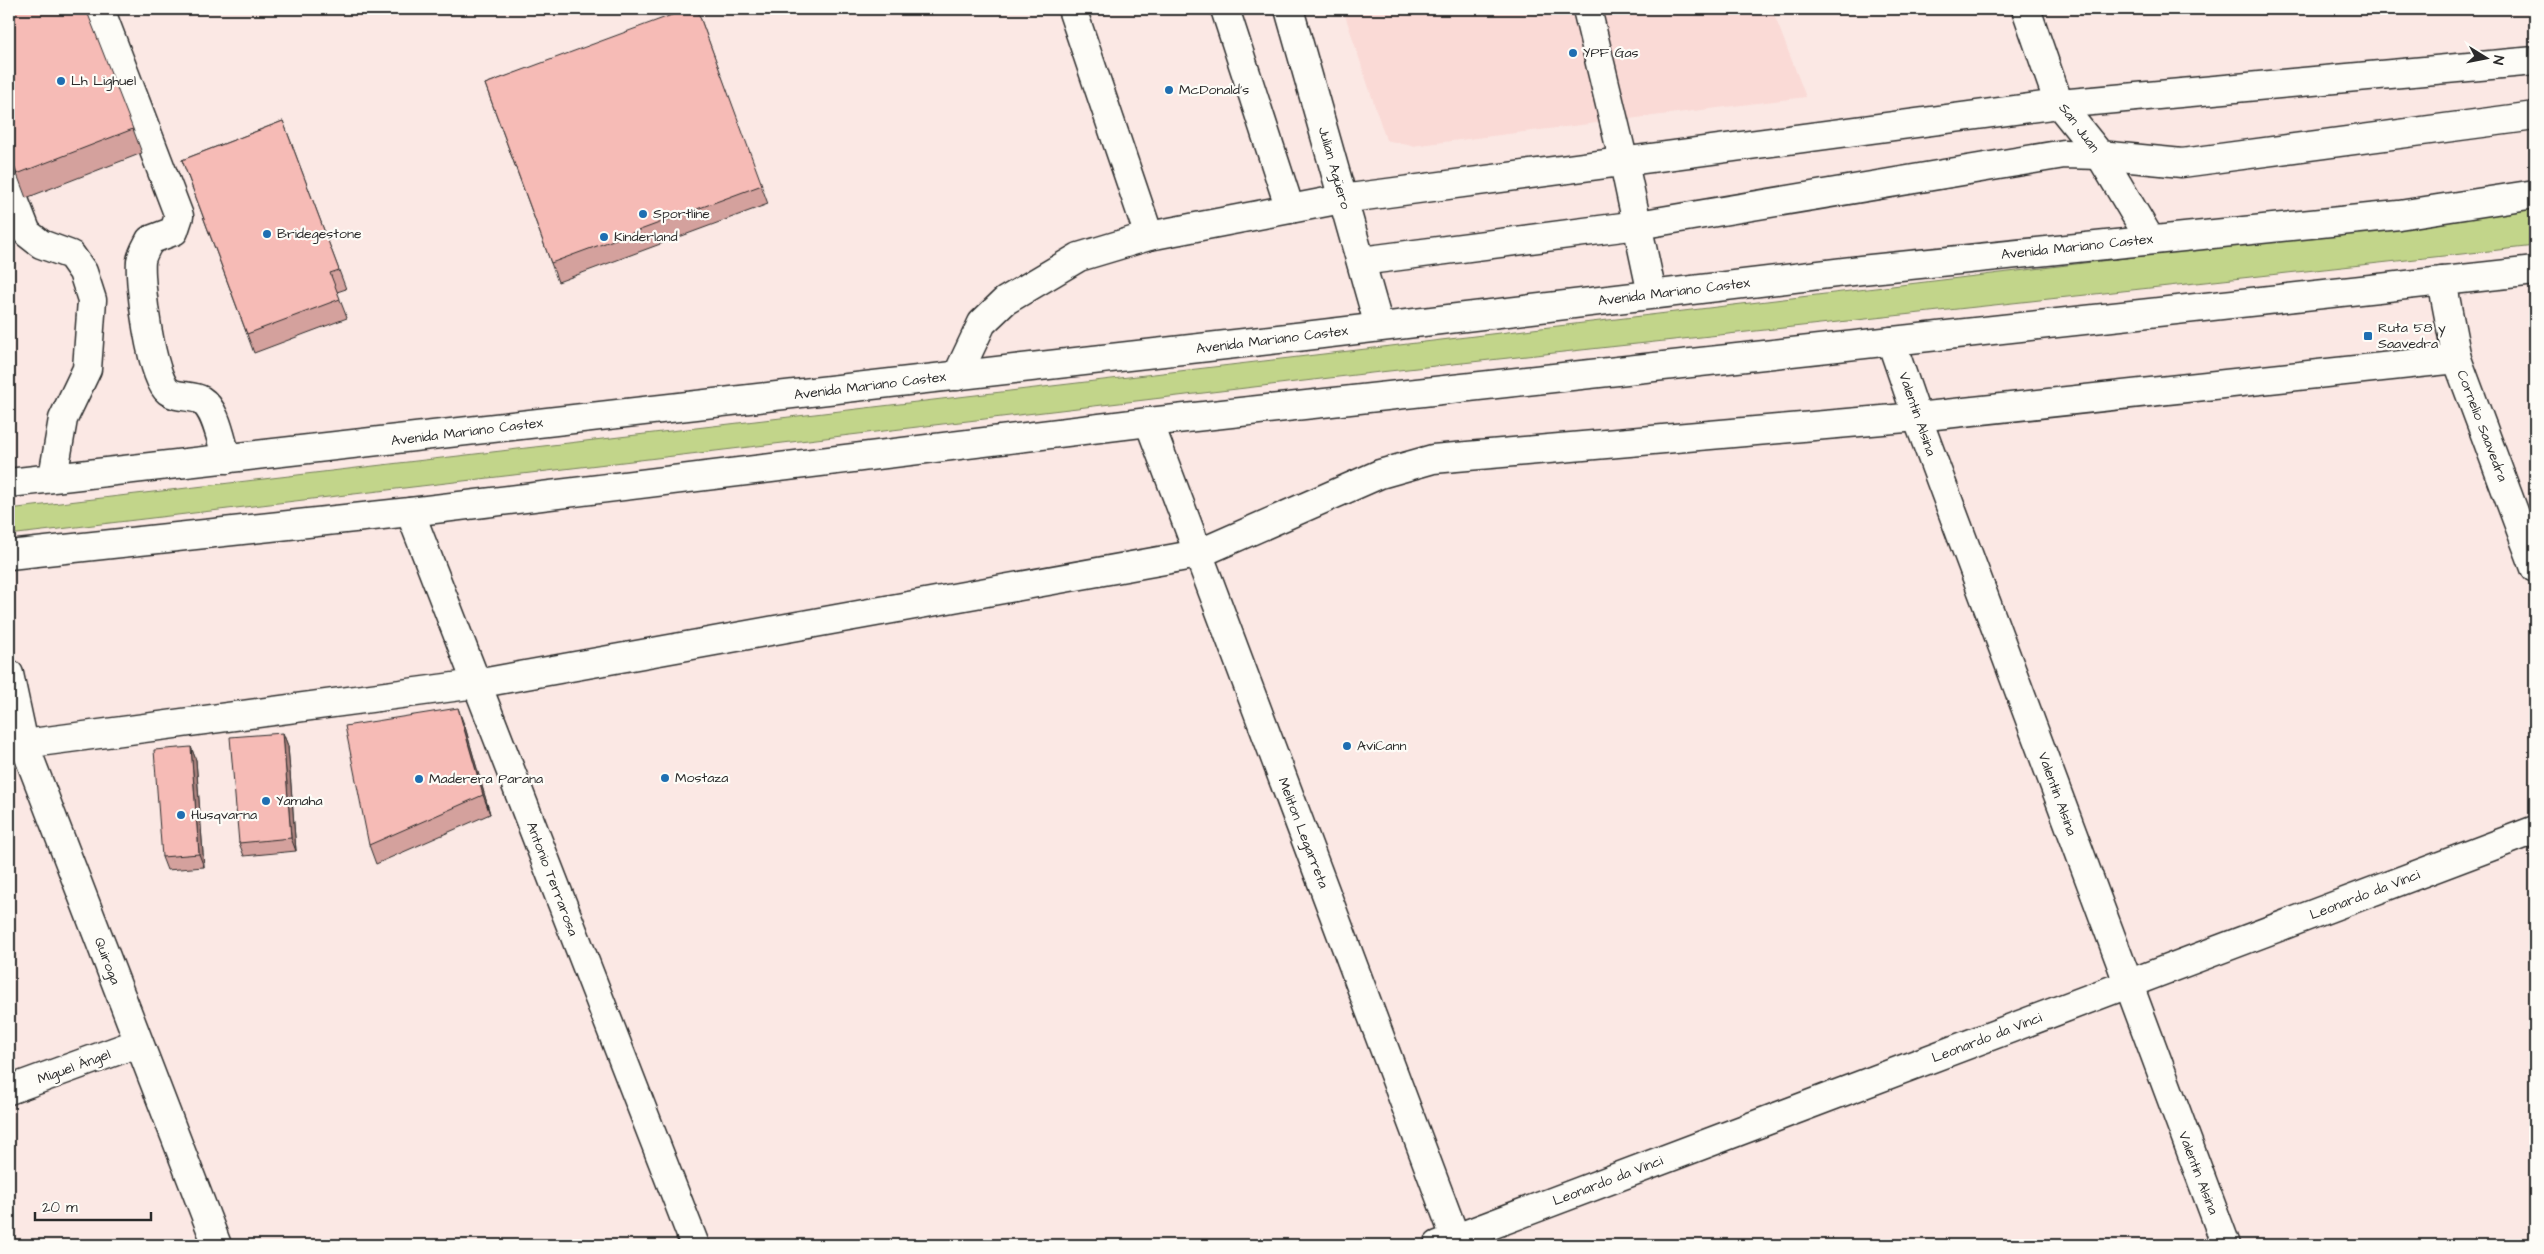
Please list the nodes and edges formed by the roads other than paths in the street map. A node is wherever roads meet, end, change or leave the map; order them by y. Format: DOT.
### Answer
graph roads {
  1 [pos="100,9"];
  2 [pos="1072,9"];
  3 [pos="1225,9"];
  4 [pos="1289,9"];
  5 [pos="1587,9"];
  6 [pos="2026,9"];
  7 [pos="2535,61"];
  8 [pos="2059,104"];
  9 [pos="2535,116"];
  10 [pos="2100,155"];
  11 [pos="1624,163"];
  12 [pos="9,187"];
  13 [pos="2535,194"];
  14 [pos="1342,200"];
  15 [pos="1290,209"];
  16 [pos="1638,225"];
  17 [pos="1149,236"];
  18 [pos="2150,239"];
  19 [pos="1361,261"];
  20 [pos="2535,271"];
  21 [pos="2442,281"];
  22 [pos="1652,294"];
  23 [pos="1379,326"];
  24 [pos="1891,341"];
  25 [pos="2457,360"];
  26 [pos="957,376"];
  27 [pos="1917,417"];
  28 [pos="1149,422"];
  29 [pos="226,459"];
  30 [pos="53,477"];
  31 [pos="9,483"];
  32 [pos="410,512"];
  33 [pos="1198,554"];
  34 [pos="9,555"];
  35 [pos="2535,568"];
  36 [pos="9,674"];
  37 [pos="476,684"];
  38 [pos="16,745"];
  39 [pos="2535,830"];
  40 [pos="2128,985"];
  41 [pos="138,1044"];
  42 [pos="9,1090"];
  43 [pos="1450,1243"];
  44 [pos="217,1245"];
  45 [pos="695,1245"];
  46 [pos="2226,1245"];
  1 -- 29 [label="main road"];
  2 -- 17 [label="main road"];
  3 -- 15 [label="main road"];
  4 -- 14 [label="main road, Julian Agüero"];
  5 -- 11 [label="main road"];
  6 -- 8 [label="main road, San Juan"];
  7 -- 8 [label="main road"];
  8 -- 10 [label="main road, San Juan"];
  8 -- 11 [label="main road"];
  9 -- 10 [label="main road"];
  10 -- 16 [label="main road"];
  10 -- 18 [label="main road, San Juan"];
  11 -- 14 [label="main road"];
  11 -- 16 [label="main road"];
  12 -- 30 [label="main road"];
  13 -- 18 [label="main road, Avenida Mariano Castex"];
  14 -- 15 [label="main road"];
  14 -- 19 [label="main road, Julian Agüero"];
  15 -- 17 [label="main road"];
  16 -- 19 [label="main road"];
  16 -- 22 [label="main road"];
  17 -- 26 [label="main road"];
  18 -- 22 [label="main road, Avenida Mariano Castex"];
  19 -- 23 [label="main road, Julian Agüero"];
  20 -- 21 [label="main road"];
  21 -- 24 [label="main road"];
  21 -- 25 [label="main road, Cornelio Saavedra"];
  22 -- 23 [label="main road, Avenida Mariano Castex"];
  23 -- 26 [label="main road, Avenida Mariano Castex"];
  24 -- 27 [label="main road, Valentín Alsina"];
  24 -- 28 [label="main road"];
  25 -- 27 [label="main road"];
  25 -- 35 [label="main road, Cornelio Saavedra"];
  26 -- 29 [label="main road, Avenida Mariano Castex"];
  27 -- 33 [label="main road"];
  27 -- 40 [label="main road, Valentín Alsina"];
  28 -- 32 [label="main road"];
  28 -- 33 [label="main road, Meliton Legarreta"];
  29 -- 30 [label="main road, Avenida Mariano Castex"];
  30 -- 31 [label="main road, Avenida Mariano Castex"];
  32 -- 34 [label="main road"];
  32 -- 37 [label="main road, Antonio Terrarosa"];
  33 -- 37 [label="main road"];
  33 -- 43 [label="main road, Meliton Legarreta"];
  36 -- 38 [label="main road, Quiroga"];
  37 -- 38 [label="main road"];
  37 -- 45 [label="main road, Antonio Terrarosa"];
  38 -- 41 [label="main road, Quiroga"];
  39 -- 40 [label="main road, Leonardo da Vinci"];
  40 -- 43 [label="main road, Leonardo da Vinci"];
  40 -- 46 [label="main road, Valentín Alsina"];
  41 -- 42 [label="main road, Miguel Ángel"];
  41 -- 44 [label="main road, Quiroga"];
}
